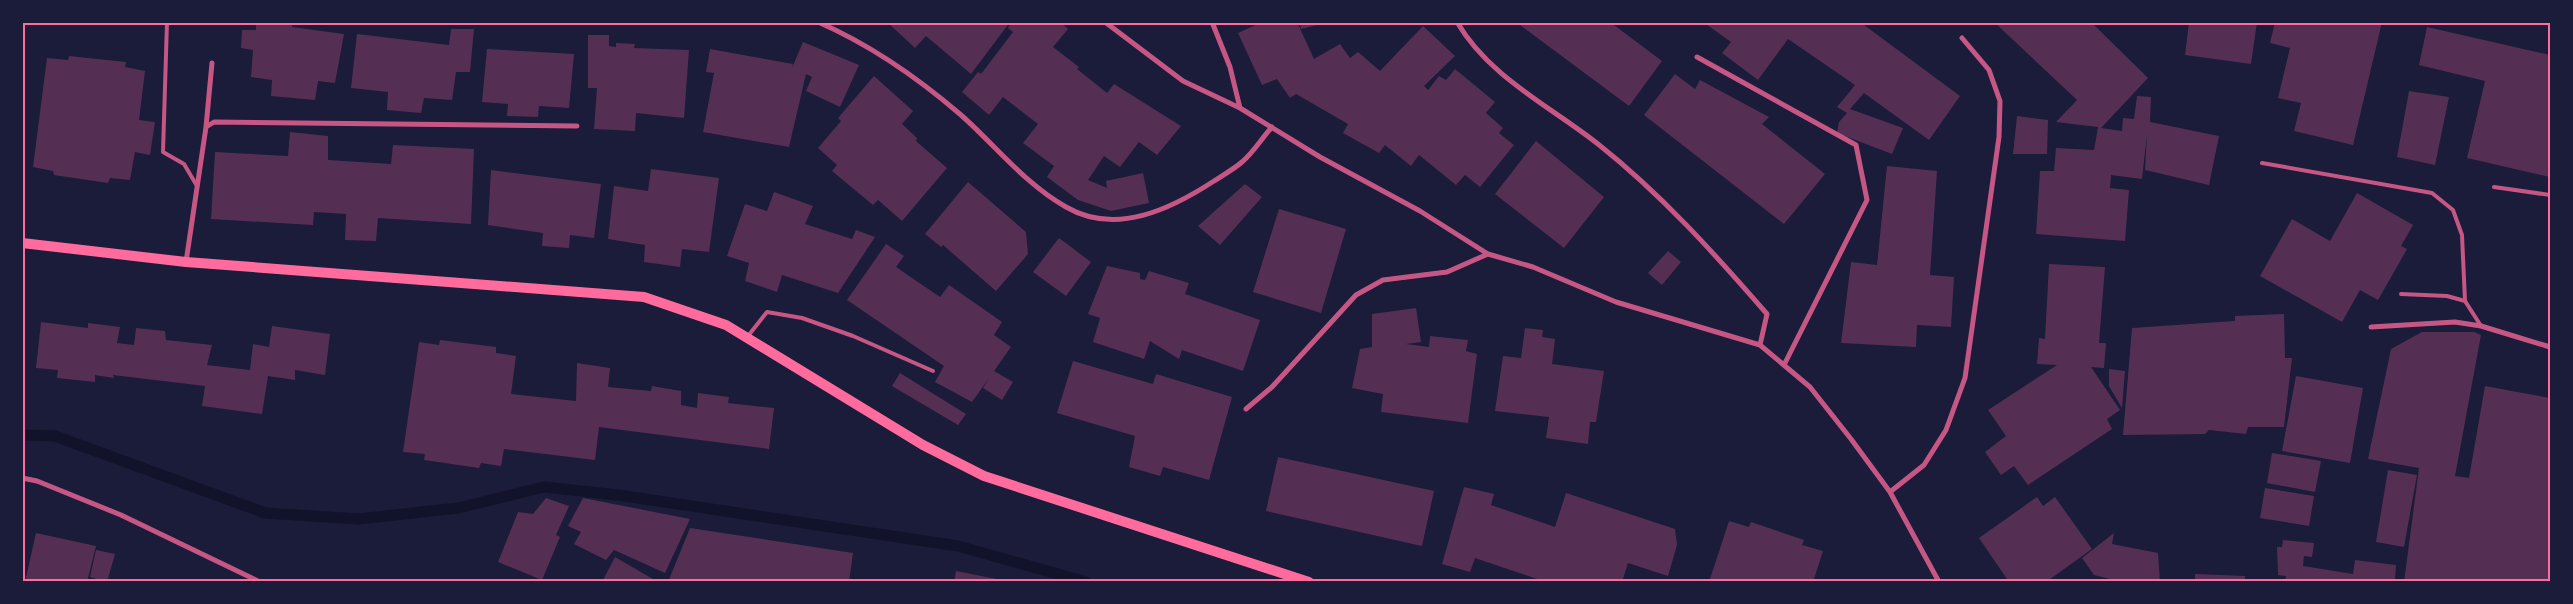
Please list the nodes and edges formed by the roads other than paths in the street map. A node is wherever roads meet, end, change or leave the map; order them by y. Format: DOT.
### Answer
graph roads {
  1 [pos="167,22"];
  2 [pos="818,22"];
  3 [pos="1104,22"];
  4 [pos="1212,22"];
  5 [pos="1457,22"];
  6 [pos="1962,38"];
  7 [pos="1697,57"];
  8 [pos="212,63"];
  9 [pos="1240,108"];
  10 [pos="576,126"];
  11 [pos="206,127"];
  12 [pos="1272,127"];
  13 [pos="2262,162"];
  14 [pos="197,186"];
  15 [pos="2494,186"];
  16 [pos="2550,195"];
  17 [pos="22,243"];
  18 [pos="1488,254"];
  19 [pos="186,262"];
  20 [pos="2401,294"];
  21 [pos="2465,301"];
  22 [pos="2481,326"];
  23 [pos="2370,328"];
  24 [pos="746,339"];
  25 [pos="1760,345"];
  26 [pos="2550,347"];
  27 [pos="1784,365"];
  28 [pos="933,370"];
  29 [pos="1246,409"];
  30 [pos="22,478"];
  31 [pos="1890,492"];
  32 [pos="260,582"];
  33 [pos="1309,582"];
  34 [pos="1939,582"];
  1 -- 14 [label="lane"];
  2 -- 12 [label="street"];
  3 -- 9 [label="street"];
  4 -- 9 [label="street"];
  5 -- 25 [label="street"];
  6 -- 31 [label="street"];
  7 -- 27 [label="street"];
  8 -- 11 [label="street"];
  9 -- 12 [label="street"];
  10 -- 11 [label="street"];
  11 -- 14 [label="street"];
  12 -- 18 [label="street"];
  13 -- 21 [label="lane"];
  14 -- 19 [label="street"];
  15 -- 16 [label="lane"];
  17 -- 19 [label="main road"];
  18 -- 25 [label="street"];
  18 -- 29 [label="street"];
  19 -- 24 [label="main road"];
  20 -- 21 [label="lane"];
  21 -- 22 [label="lane"];
  22 -- 23 [label="street"];
  22 -- 26 [label="street"];
  24 -- 28 [label="lane"];
  24 -- 33 [label="main road"];
  25 -- 27 [label="street"];
  27 -- 31 [label="street"];
  30 -- 32 [label="street"];
  31 -- 34 [label="street"];
}
